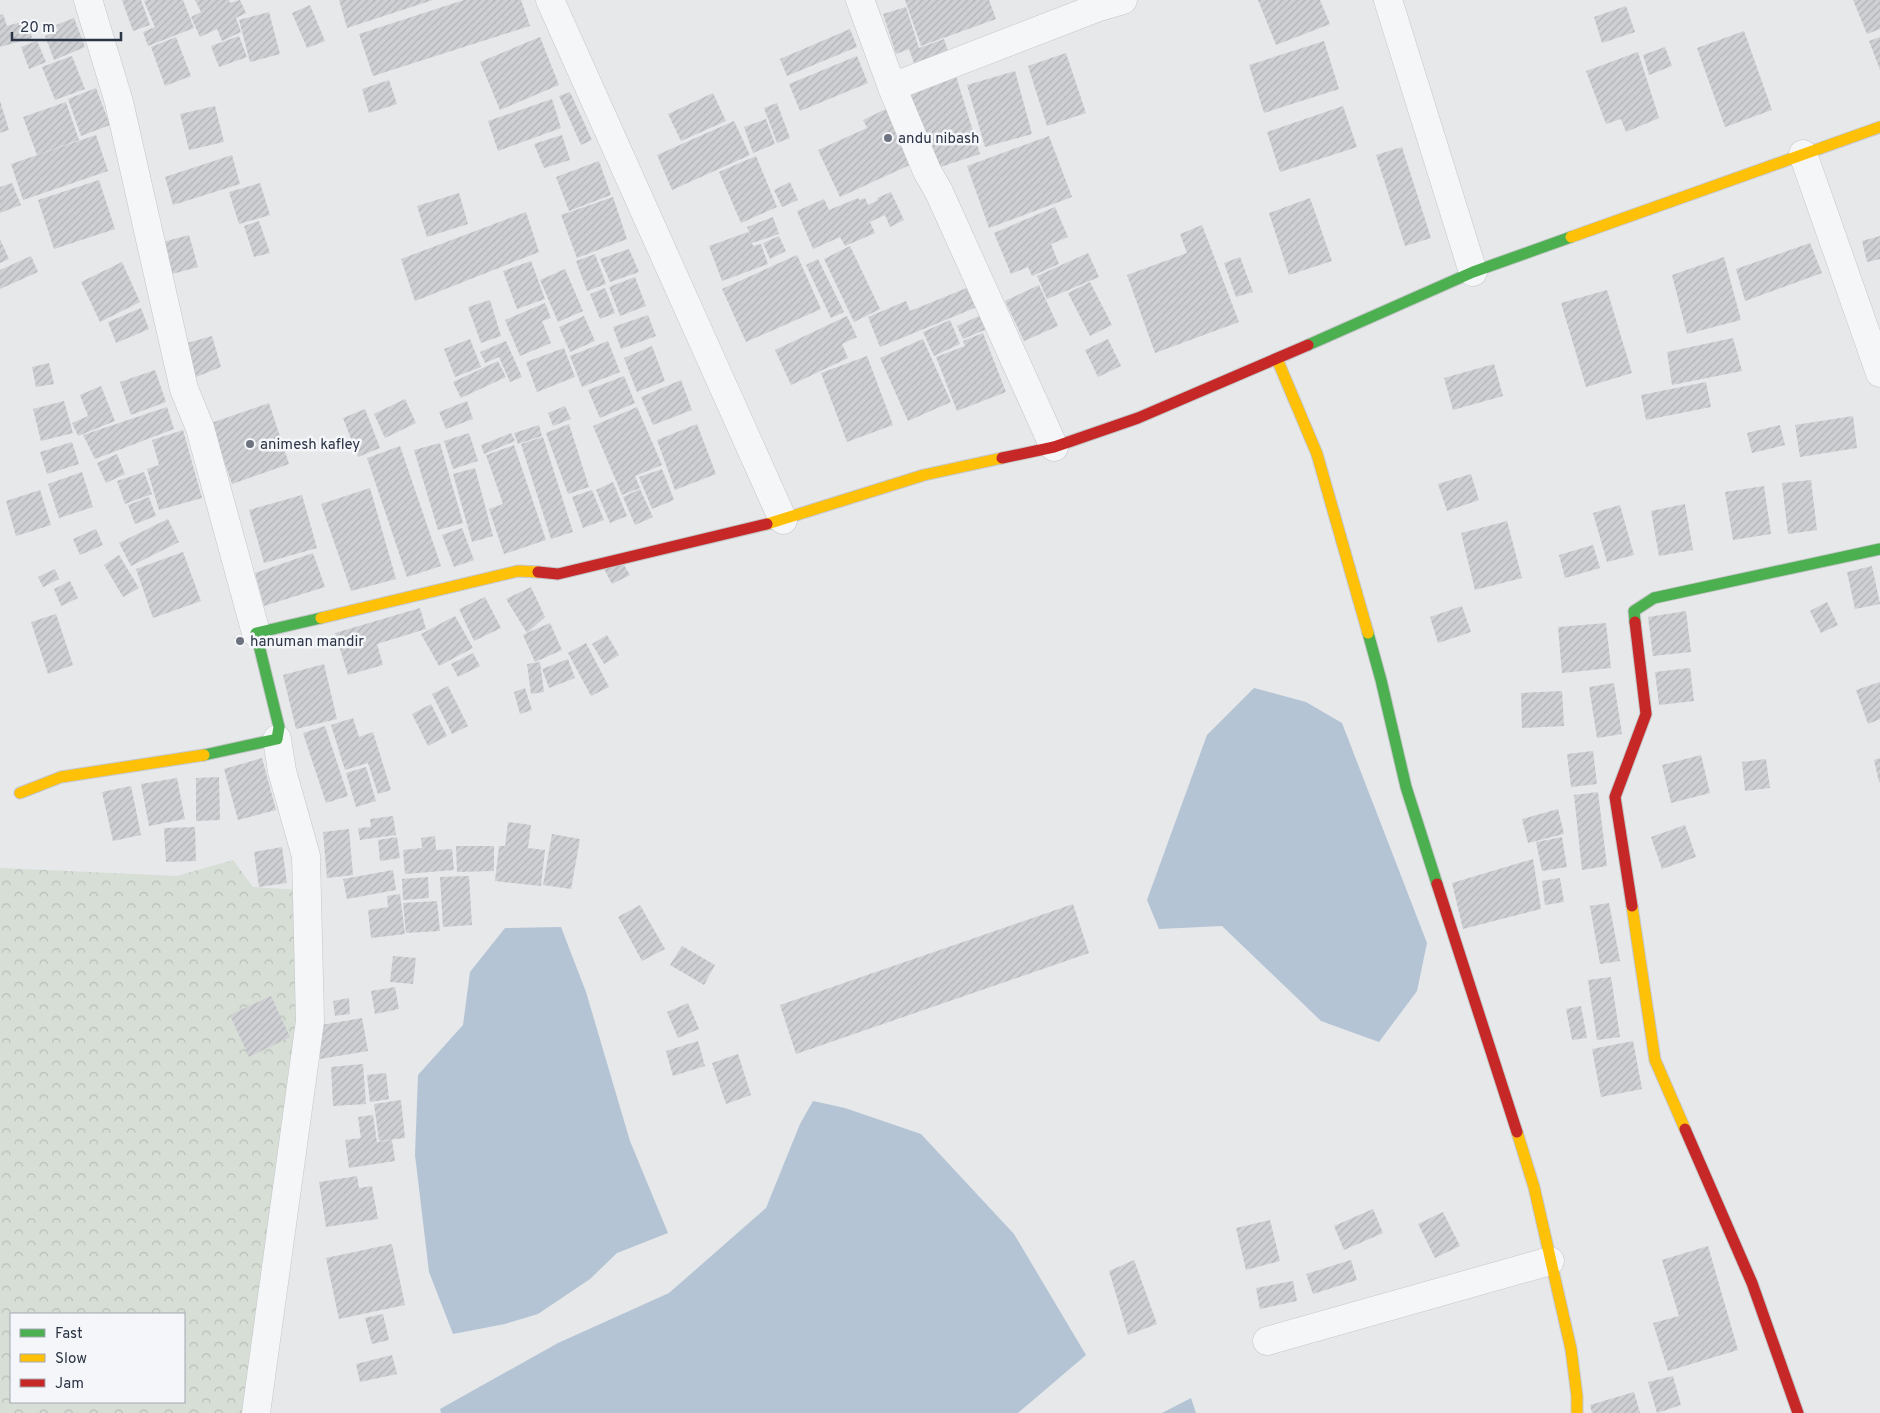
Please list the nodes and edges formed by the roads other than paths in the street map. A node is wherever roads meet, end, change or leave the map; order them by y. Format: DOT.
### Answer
graph roads {
  1 [pos="88,0"];
  2 [pos="550,0"];
  3 [pos="860,0"];
  4 [pos="1123,0"];
  5 [pos="1388,0"];
  6 [pos="892,87"];
  7 [pos="1880,127"];
  8 [pos="1803,154"];
  9 [pos="1473,272"];
  10 [pos="1277,359"];
  11 [pos="1880,373"];
  12 [pos="1054,447"];
  13 [pos="783,520"];
  14 [pos="1880,549"];
  15 [pos="256,633"];
  16 [pos="277,739"];
  17 [pos="20,793"];
  18 [pos="1550,1261"];
  19 [pos="1267,1341"];
  20 [pos="256,1413"];
  21 [pos="1577,1413"];
  22 [pos="1798,1413"];
  1 -- 15 [label="street"];
  2 -- 13 [label="street"];
  3 -- 6 [label="street"];
  4 -- 6 [label="street"];
  5 -- 9 [label="street"];
  6 -- 12 [label="street"];
  7 -- 8 [label="street"];
  8 -- 9 [label="street"];
  8 -- 11 [label="street"];
  9 -- 10 [label="street"];
  10 -- 12 [label="street"];
  10 -- 18 [label="street"];
  12 -- 13 [label="street"];
  13 -- 15 [label="street"];
  14 -- 22 [label="street"];
  15 -- 16 [label="street"];
  16 -- 17 [label="street"];
  16 -- 20 [label="street"];
  18 -- 19 [label="street"];
  18 -- 21 [label="street"];
}
